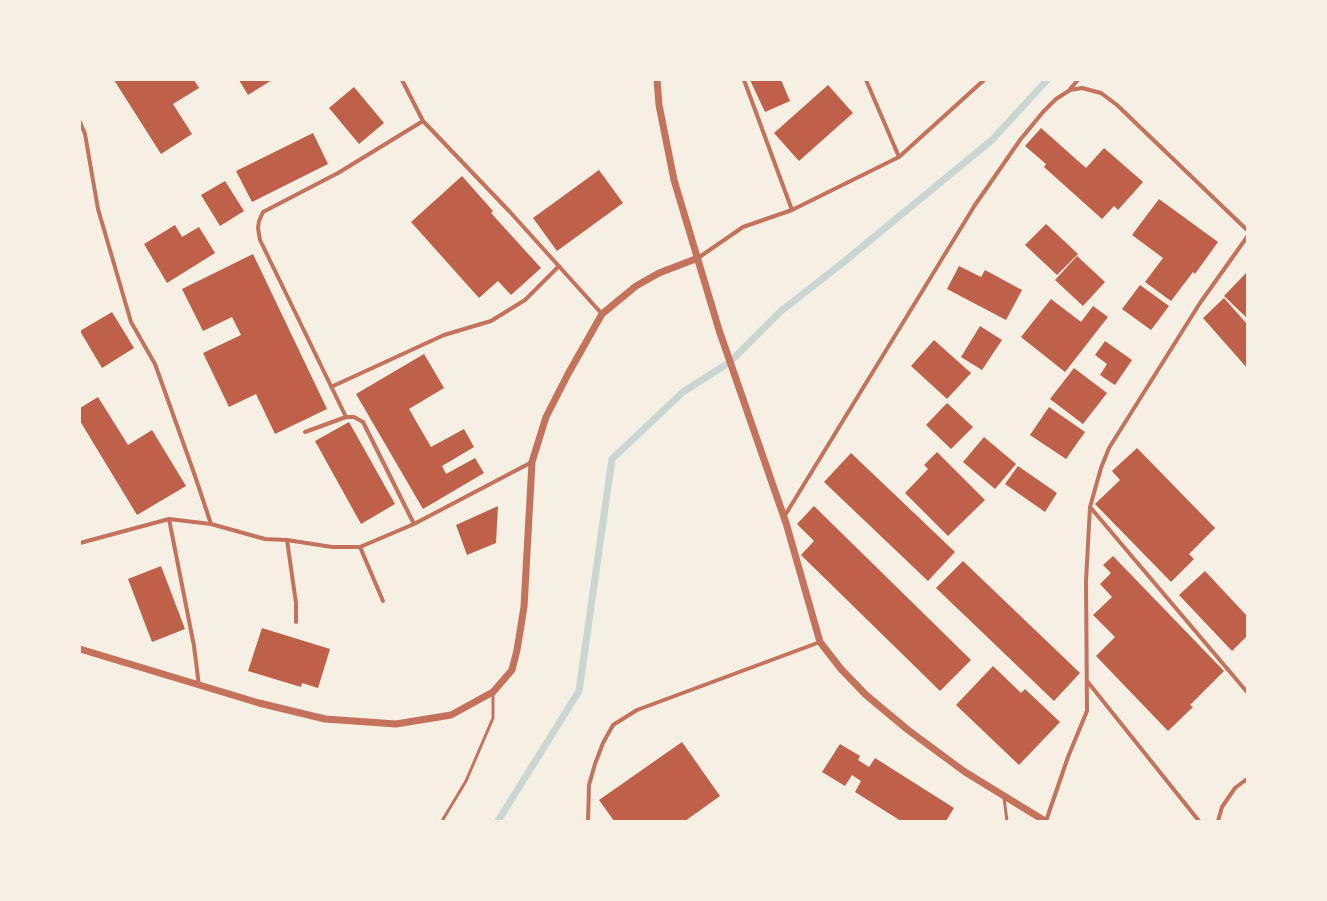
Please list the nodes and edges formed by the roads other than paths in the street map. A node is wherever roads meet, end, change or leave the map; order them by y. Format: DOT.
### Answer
graph roads {
  1 [pos="402,80"];
  2 [pos="657,80"];
  3 [pos="744,80"];
  4 [pos="866,80"];
  5 [pos="984,80"];
  6 [pos="1078,80"];
  7 [pos="1070,90"];
  8 [pos="423,121"];
  9 [pos="80,122"];
  10 [pos="899,157"];
  11 [pos="792,210"];
  12 [pos="1247,230"];
  13 [pos="1247,237"];
  14 [pos="698,258"];
  15 [pos="559,266"];
  16 [pos="602,314"];
  17 [pos="331,387"];
  18 [pos="346,417"];
  19 [pos="306,432"];
  20 [pos="532,462"];
  21 [pos="1090,507"];
  22 [pos="784,517"];
  23 [pos="168,519"];
  24 [pos="211,524"];
  25 [pos="414,524"];
  26 [pos="287,540"];
  27 [pos="80,543"];
  28 [pos="360,546"];
  29 [pos="383,601"];
  30 [pos="296,622"];
  31 [pos="820,642"];
  32 [pos="80,649"];
  33 [pos="1087,681"];
  34 [pos="199,686"];
  35 [pos="493,692"];
  36 [pos="1247,692"];
  37 [pos="1247,779"];
  38 [pos="1003,796"];
  39 [pos="442,821"];
  40 [pos="588,821"];
  41 [pos="1007,821"];
  42 [pos="1046,821"];
  43 [pos="1199,821"];
  44 [pos="1218,821"];
  1 -- 8 [label="street"];
  2 -- 14 [label="street"];
  3 -- 11 [label="street"];
  4 -- 10 [label="street"];
  5 -- 10 [label="street"];
  6 -- 7 [label="street"];
  7 -- 12 [label="street"];
  7 -- 22 [label="street"];
  8 -- 15 [label="street"];
  8 -- 17 [label="street"];
  9 -- 24 [label="street"];
  10 -- 11 [label="street"];
  11 -- 14 [label="street"];
  13 -- 21 [label="street"];
  14 -- 16 [label="street"];
  14 -- 22 [label="street"];
  15 -- 16 [label="street"];
  15 -- 17 [label="street"];
  16 -- 20 [label="street"];
  17 -- 18 [label="street"];
  18 -- 19 [label="street"];
  18 -- 25 [label="street"];
  20 -- 25 [label="street"];
  20 -- 35 [label="street"];
  21 -- 33 [label="street"];
  21 -- 36 [label="street"];
  22 -- 31 [label="street"];
  23 -- 24 [label="street"];
  23 -- 27 [label="street"];
  23 -- 34 [label="street"];
  24 -- 26 [label="street"];
  25 -- 28 [label="street"];
  26 -- 28 [label="street"];
  26 -- 30 [label="street"];
  28 -- 29 [label="street"];
  31 -- 38 [label="street"];
  31 -- 40 [label="street"];
  32 -- 34 [label="street"];
  33 -- 42 [label="street"];
  33 -- 43 [label="street"];
  34 -- 35 [label="street"];
  35 -- 39 [label="lane"];
  37 -- 44 [label="street"];
  38 -- 41 [label="lane"];
  38 -- 42 [label="street"];
}
